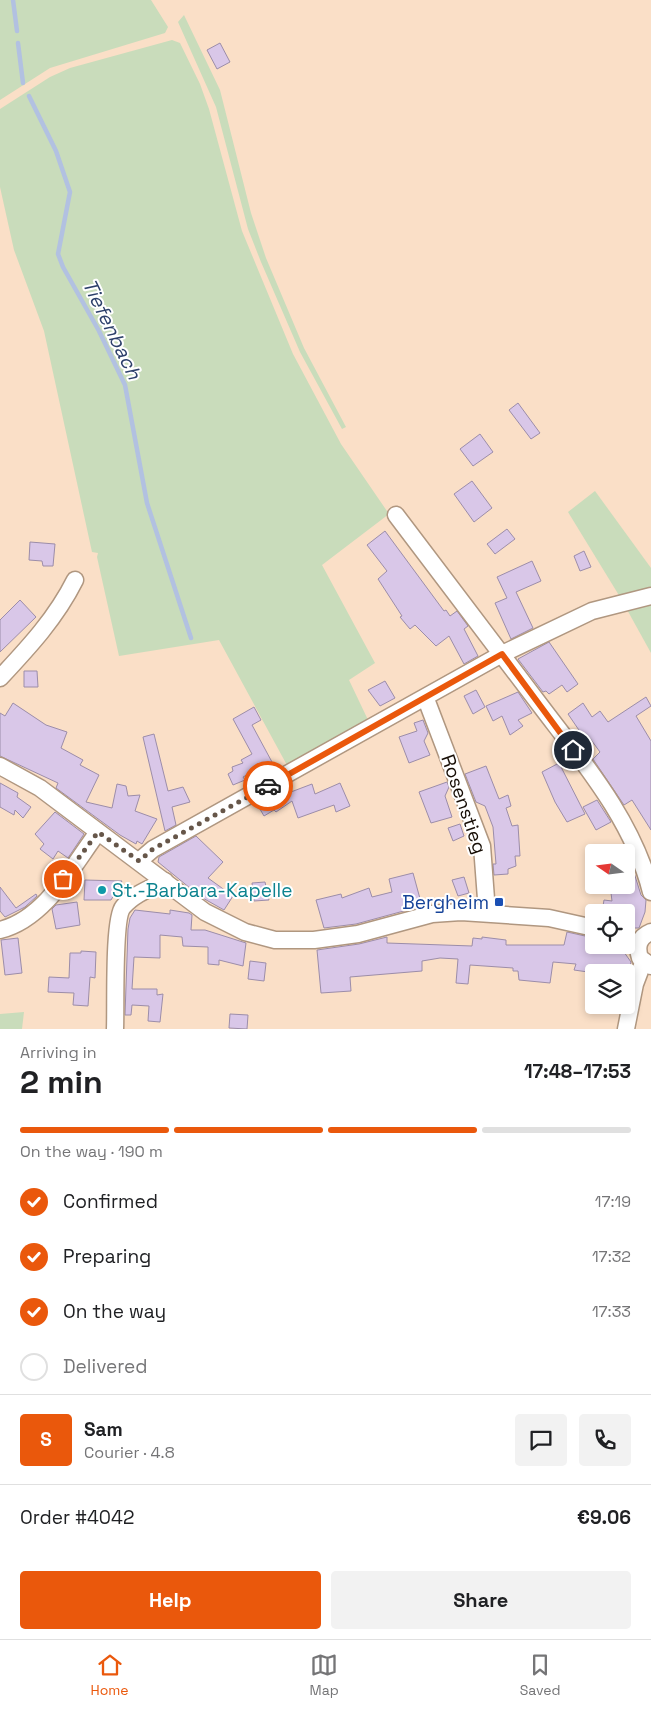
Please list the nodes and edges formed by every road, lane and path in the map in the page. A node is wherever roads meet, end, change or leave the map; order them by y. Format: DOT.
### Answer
graph roads {
  1 [pos="396,515"];
  2 [pos="75,580"];
  3 [pos="651,596"];
  4 [pos="502,654"];
  5 [pos="0,678"];
  6 [pos="426,699"];
  7 [pos="0,766"];
  8 [pos="98,832"];
  9 [pos="139,861"];
  10 [pos="165,881"];
  11 [pos="651,892"];
  12 [pos="487,912"];
  13 [pos="585,926"];
  14 [pos="0,930"];
  15 [pos="639,937"];
  16 [pos="647,965"];
  17 [pos="115,1029"];
  18 [pos="626,1029"];
  1 -- 4 [label="street"];
  2 -- 5 [label="street"];
  3 -- 4 [label="street"];
  4 -- 6 [label="street"];
  4 -- 11 [label="street"];
  6 -- 9 [label="street"];
  6 -- 12 [label="street, Rosenstieg"];
  7 -- 8 [label="street"];
  8 -- 9 [label="street"];
  8 -- 14 [label="street"];
  9 -- 10 [label="street"];
  10 -- 12 [label="street"];
  10 -- 17 [label="street"];
  12 -- 13 [label="street"];
  15 -- 16 [label="street"];
  16 -- 18 [label="street"];
}
